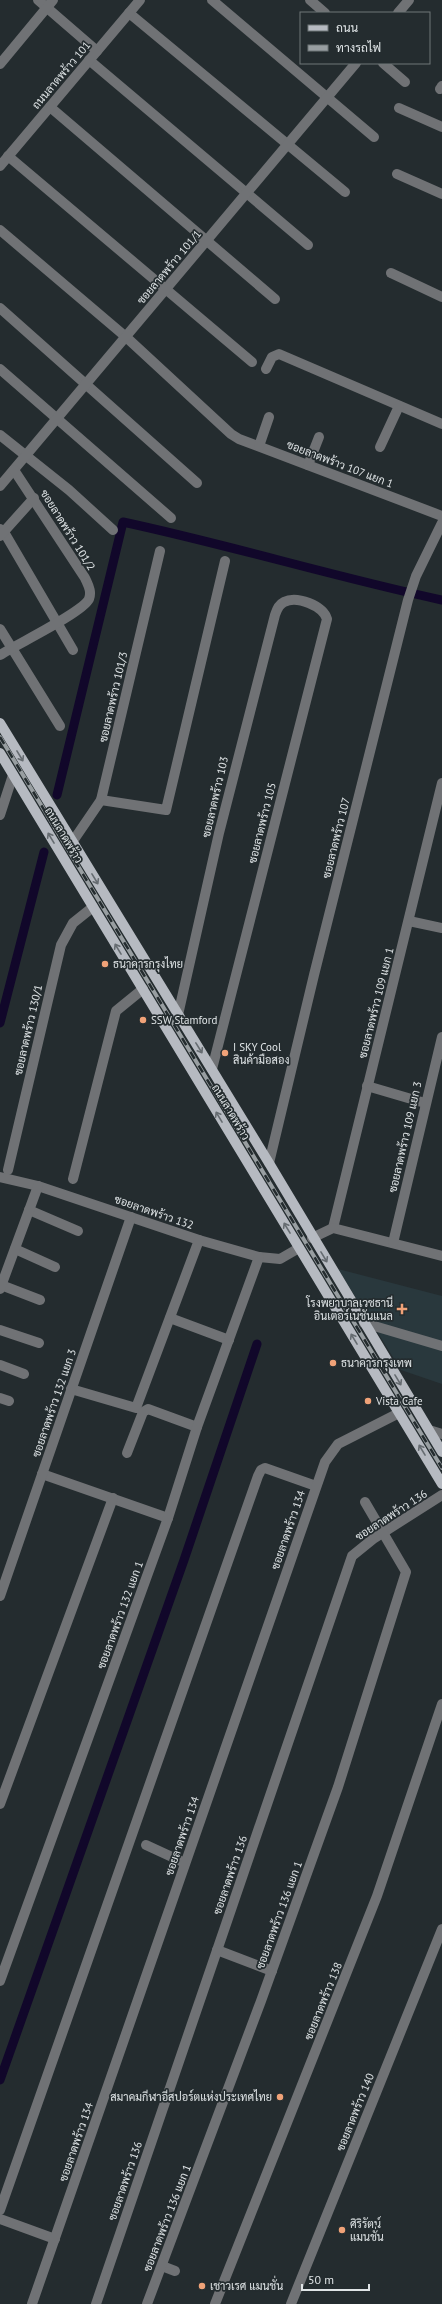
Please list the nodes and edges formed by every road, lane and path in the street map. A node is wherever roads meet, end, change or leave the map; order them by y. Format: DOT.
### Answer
graph roads {
  1 [pos="38,0"];
  2 [pos="140,0"];
  3 [pos="212,0"];
  4 [pos="310,0"];
  5 [pos="407,0"];
  6 [pos="50,4"];
  7 [pos="324,12"];
  8 [pos="399,12"];
  9 [pos="129,13"];
  10 [pos="97,51"];
  11 [pos="89,60"];
  12 [pos="0,64"];
  13 [pos="355,64"];
  14 [pos="384,64"];
  15 [pos="405,82"];
  16 [pos="327,98"];
  17 [pos="50,107"];
  18 [pos="398,108"];
  19 [pos="442,127"];
  20 [pos="374,137"];
  21 [pos="287,145"];
  22 [pos="8,156"];
  23 [pos="0,166"];
  24 [pos="397,174"];
  25 [pos="247,192"];
  26 [pos="345,192"];
  27 [pos="442,194"];
  28 [pos="0,230"];
  29 [pos="206,241"];
  30 [pos="308,245"];
  31 [pos="391,273"];
  32 [pos="166,289"];
  33 [pos="442,297"];
  34 [pos="274,299"];
  35 [pos="0,308"];
  36 [pos="126,337"];
  37 [pos="252,362"];
  38 [pos="266,369"];
  39 [pos="0,370"];
  40 [pos="85,385"];
  41 [pos="399,406"];
  42 [pos="57,418"];
  43 [pos="268,418"];
  44 [pos="442,424"];
  45 [pos="0,435"];
  46 [pos="318,437"];
  47 [pos="259,446"];
  48 [pos="380,446"];
  49 [pos="25,456"];
  50 [pos="308,465"];
  51 [pos="14,470"];
  52 [pos="197,483"];
  53 [pos="0,486"];
  54 [pos="34,498"];
  55 [pos="442,516"];
  56 [pos="171,518"];
  57 [pos="442,523"];
  58 [pos="113,530"];
  59 [pos="1,532"];
  60 [pos="439,537"];
  61 [pos="160,551"];
  62 [pos="225,561"];
  63 [pos="298,601"];
  64 [pos="57,623"];
  65 [pos="0,629"];
  66 [pos="12,647"];
  67 [pos="72,650"];
  68 [pos="0,655"];
  69 [pos="0,723"];
  70 [pos="60,726"];
  71 [pos="0,753"];
  72 [pos="13,775"];
  73 [pos="442,783"];
  74 [pos="101,800"];
  75 [pos="439,810"];
  76 [pos="0,815"];
  77 [pos="72,842"];
  78 [pos="93,907"];
  79 [pos="409,921"];
  80 [pos="442,928"];
  81 [pos="143,989"];
  82 [pos="167,997"];
  83 [pos="153,1006"];
  84 [pos="178,1015"];
  85 [pos="164,1024"];
  86 [pos="442,1037"];
  87 [pos="212,1069"];
  88 [pos="367,1086"];
  89 [pos="425,1103"];
  90 [pos="269,1163"];
  91 [pos="8,1170"];
  92 [pos="0,1178"];
  93 [pos="73,1179"];
  94 [pos="38,1186"];
  95 [pos="29,1210"];
  96 [pos="131,1217"];
  97 [pos="333,1228"];
  98 [pos="78,1231"];
  99 [pos="312,1238"];
  100 [pos="199,1240"];
  101 [pos="393,1243"];
  102 [pos="299,1248"];
  103 [pos="15,1249"];
  104 [pos="442,1256"];
  105 [pos="259,1257"];
  106 [pos="56,1267"];
  107 [pos="1,1287"];
  108 [pos="40,1300"];
  109 [pos="170,1318"];
  110 [pos="364,1323"];
  111 [pos="0,1330"];
  112 [pos="229,1340"];
  113 [pos="38,1343"];
  114 [pos="442,1346"];
  115 [pos="0,1365"];
  116 [pos="24,1374"];
  117 [pos="71,1389"];
  118 [pos="399,1413"];
  119 [pos="197,1427"];
  120 [pos="429,1430"];
  121 [pos="442,1434"];
  122 [pos="442,1452"];
  123 [pos="127,1453"];
  124 [pos="42,1474"];
  125 [pos="442,1484"];
  126 [pos="316,1486"];
  127 [pos="442,1495"];
  128 [pos="113,1498"];
  129 [pos="364,1502"];
  130 [pos="168,1518"];
  131 [pos="384,1532"];
  132 [pos="0,1596"];
  133 [pos="442,1704"];
  134 [pos="0,1804"];
  135 [pos="146,1845"];
  136 [pos="185,1863"];
  137 [pos="442,1929"];
  138 [pos="217,1950"];
  139 [pos="272,1972"];
  140 [pos="0,1981"];
  141 [pos="0,2210"];
  142 [pos="0,2219"];
  143 [pos="55,2239"];
  144 [pos="162,2266"];
  145 [pos="176,2271"];
  146 [pos="32,2304"];
  147 [pos="96,2304"];
  148 [pos="147,2304"];
  149 [pos="215,2304"];
  150 [pos="291,2304"];
  1 -- 6 [label="street"];
  2 -- 9 [label="street, ถนนลาดพร้าว 101"];
  3 -- 16 [label="street"];
  4 -- 7 [label="street"];
  5 -- 8 [label="street"];
  6 -- 10 [label="street"];
  6 -- 12 [label="street"];
  9 -- 10 [label="street, ถนนลาดพร้าว 101"];
  9 -- 21 [label="street"];
  10 -- 11 [label="street, ถนนลาดพร้าว 101"];
  11 -- 17 [label="street, ถนนลาดพร้าว 101"];
  11 -- 25 [label="street"];
  13 -- 16 [label="street, ซอยลาดพร้าว 101/1"];
  14 -- 15 [label="street"];
  16 -- 20 [label="street"];
  16 -- 21 [label="street, ซอยลาดพร้าว 101/1"];
  17 -- 22 [label="street, ถนนลาดพร้าว 101"];
  17 -- 29 [label="street"];
  18 -- 19 [label="street"];
  21 -- 25 [label="street, ซอยลาดพร้าว 101/1"];
  21 -- 26 [label="street"];
  22 -- 23 [label="street, ถนนลาดพร้าว 101"];
  22 -- 32 [label="street"];
  24 -- 27 [label="street"];
  25 -- 29 [label="street, ซอยลาดพร้าว 101/1"];
  25 -- 30 [label="street"];
  28 -- 36 [label="street, ซอยลาดพร้าว 107 แยก 1"];
  29 -- 32 [label="street, ซอยลาดพร้าว 101/1"];
  29 -- 34 [label="street"];
  31 -- 33 [label="street"];
  32 -- 36 [label="street, ซอยลาดพร้าว 101/1"];
  32 -- 37 [label="street"];
  35 -- 40 [label="street"];
  36 -- 40 [label="street, ซอยลาดพร้าว 101/1"];
  36 -- 47 [label="street, ซอยลาดพร้าว 107 แยก 1"];
  38 -- 41 [label="street"];
  39 -- 42 [label="street"];
  40 -- 42 [label="street, ซอยลาดพร้าว 101/1"];
  40 -- 52 [label="street"];
  41 -- 44 [label="street"];
  41 -- 48 [label="street"];
  42 -- 49 [label="street, ซอยลาดพร้าว 101/1"];
  42 -- 56 [label="street"];
  43 -- 47 [label="street"];
  45 -- 49 [label="street"];
  46 -- 50 [label="street"];
  47 -- 50 [label="street, ซอยลาดพร้าว 107 แยก 1"];
  49 -- 51 [label="street, ซอยลาดพร้าว 101/1"];
  49 -- 58 [label="street"];
  50 -- 55 [label="street, ซอยลาดพร้าว 107 แยก 1"];
  51 -- 53 [label="street, ซอยลาดพร้าว 101/1"];
  51 -- 54 [label="street, ซอยลาดพร้าว 101/2"];
  54 -- 59 [label="street"];
  54 -- 64 [label="street, ซอยลาดพร้าว 101/2"];
  57 -- 60 [label="street, ซอยลาดพร้าว 107"];
  59 -- 64 [label="street"];
  60 -- 90 [label="street, ซอยลาดพร้าว 107"];
  61 -- 74 [label="street, ซอยลาดพร้าว 101/3"];
  62 -- 74 [label="street"];
  63 -- 84 [label="street, ซอยลาดพร้าว 103"];
  63 -- 87 [label="street, ซอยลาดพร้าว 105"];
  64 -- 66 [label="street, ซอยลาดพร้าว 101/2"];
  64 -- 67 [label="street"];
  65 -- 66 [label="street"];
  66 -- 68 [label="street, ซอยลาดพร้าว 101/2"];
  66 -- 70 [label="street"];
  69 -- 77 [label="main road, ถนนลาดพร้าว, one-way"];
  71 -- 72 [label="main road, ถนนลาดพร้าว"];
  72 -- 76 [label="street"];
  78 -- 72 [label="main road, ถนนลาดพร้าว, one-way"];
  73 -- 75 [label="street, ซอยลาดพร้าว 109 แยก 1"];
  74 -- 77 [label="street, ซอยลาดพร้าว 101/3"];
  75 -- 79 [label="street, ซอยลาดพร้าว 109 แยก 1"];
  77 -- 82 [label="main road, ถนนลาดพร้าว, one-way"];
  81 -- 78 [label="main road, ถนนลาดพร้าว, one-way"];
  78 -- 91 [label="street, ซอยลาดพร้าว 130/1"];
  79 -- 80 [label="street"];
  79 -- 88 [label="street, ซอยลาดพร้าว 109 แยก 1"];
  81 -- 83 [label="main road, ถนนลาดพร้าว"];
  81 -- 93 [label="street"];
  82 -- 83 [label="main road"];
  82 -- 84 [label="main road, ถนนลาดพร้าว"];
  83 -- 85 [label="main road, ถนนลาดพร้าว"];
  84 -- 85 [label="main road"];
  84 -- 87 [label="main road, ถนนลาดพร้าว, one-way"];
  102 -- 85 [label="main road, ถนนลาดพร้าว, one-way"];
  86 -- 89 [label="street, ซอยลาดพร้าว 109 แยก 3"];
  87 -- 90 [label="main road, ถนนลาดพร้าว"];
  88 -- 89 [label="street"];
  88 -- 97 [label="street, ซอยลาดพร้าว 109 แยก 1"];
  89 -- 101 [label="street, ซอยลาดพร้าว 109 แยก 3"];
  90 -- 99 [label="main road, ถนนลาดพร้าว"];
  92 -- 94 [label="street, ซอยลาดพร้าว 132"];
  94 -- 95 [label="street"];
  94 -- 96 [label="street, ซอยลาดพร้าว 132"];
  95 -- 98 [label="street"];
  95 -- 103 [label="street"];
  96 -- 100 [label="street, ซอยลาดพร้าว 132"];
  96 -- 117 [label="street, ซอยลาดพร้าว 132 แยก 3"];
  97 -- 99 [label="street"];
  97 -- 101 [label="street"];
  99 -- 110 [label="main road, ถนนลาดพร้าว, one-way"];
  100 -- 105 [label="street, ซอยลาดพร้าว 132"];
  100 -- 109 [label="street"];
  101 -- 104 [label="street"];
  102 -- 105 [label="street, ซอยลาดพร้าว 132"];
  118 -- 102 [label="main road, ถนนลาดพร้าว, one-way"];
  103 -- 106 [label="street"];
  103 -- 107 [label="street"];
  105 -- 112 [label="street, ซอยลาดพร้าว 132 แยก 1"];
  107 -- 108 [label="street"];
  109 -- 112 [label="street"];
  109 -- 117 [label="street"];
  110 -- 114 [label="street"];
  110 -- 120 [label="main road, ถนนลาดพร้าว, one-way"];
  111 -- 113 [label="street"];
  112 -- 119 [label="street, ซอยลาดพร้าว 132 แยก 1"];
  115 -- 116 [label="street"];
  117 -- 124 [label="street, ซอยลาดพร้าว 132 แยก 3"];
  125 -- 118 [label="main road, ถนนลาดพร้าว, one-way"];
  118 -- 126 [label="street, ซอยลาดพร้าว 134"];
  119 -- 123 [label="street"];
  119 -- 130 [label="street, ซอยลาดพร้าว 132 แยก 1"];
  120 -- 121 [label="street"];
  120 -- 122 [label="main road, ถนนลาดพร้าว"];
  124 -- 128 [label="street"];
  124 -- 132 [label="street, ซอยลาดพร้าว 132 แยก 3"];
  126 -- 136 [label="street, ซอยลาดพร้าว 134"];
  126 -- 141 [label="street"];
  127 -- 131 [label="street, ซอยลาดพร้าว 136"];
  128 -- 130 [label="street"];
  128 -- 134 [label="street"];
  129 -- 131 [label="street, ซอยลาดพร้าว 136 แยก 1"];
  130 -- 140 [label="street, ซอยลาดพร้าว 132 แยก 1"];
  131 -- 138 [label="street, ซอยลาดพร้าว 136"];
  131 -- 139 [label="street, ซอยลาดพร้าว 136 แยก 1"];
  133 -- 149 [label="street, ซอยลาดพร้าว 138"];
  135 -- 136 [label="street"];
  136 -- 143 [label="street, ซอยลาดพร้าว 134"];
  137 -- 150 [label="street, ซอยลาดพร้าว 140"];
  138 -- 139 [label="street"];
  138 -- 147 [label="street, ซอยลาดพร้าว 136"];
  139 -- 144 [label="street, ซอยลาดพร้าว 136 แยก 1"];
  142 -- 143 [label="street"];
  143 -- 146 [label="street, ซอยลาดพร้าว 134"];
  144 -- 145 [label="street"];
  144 -- 148 [label="street, ซอยลาดพร้าว 136 แยก 1"];
}
